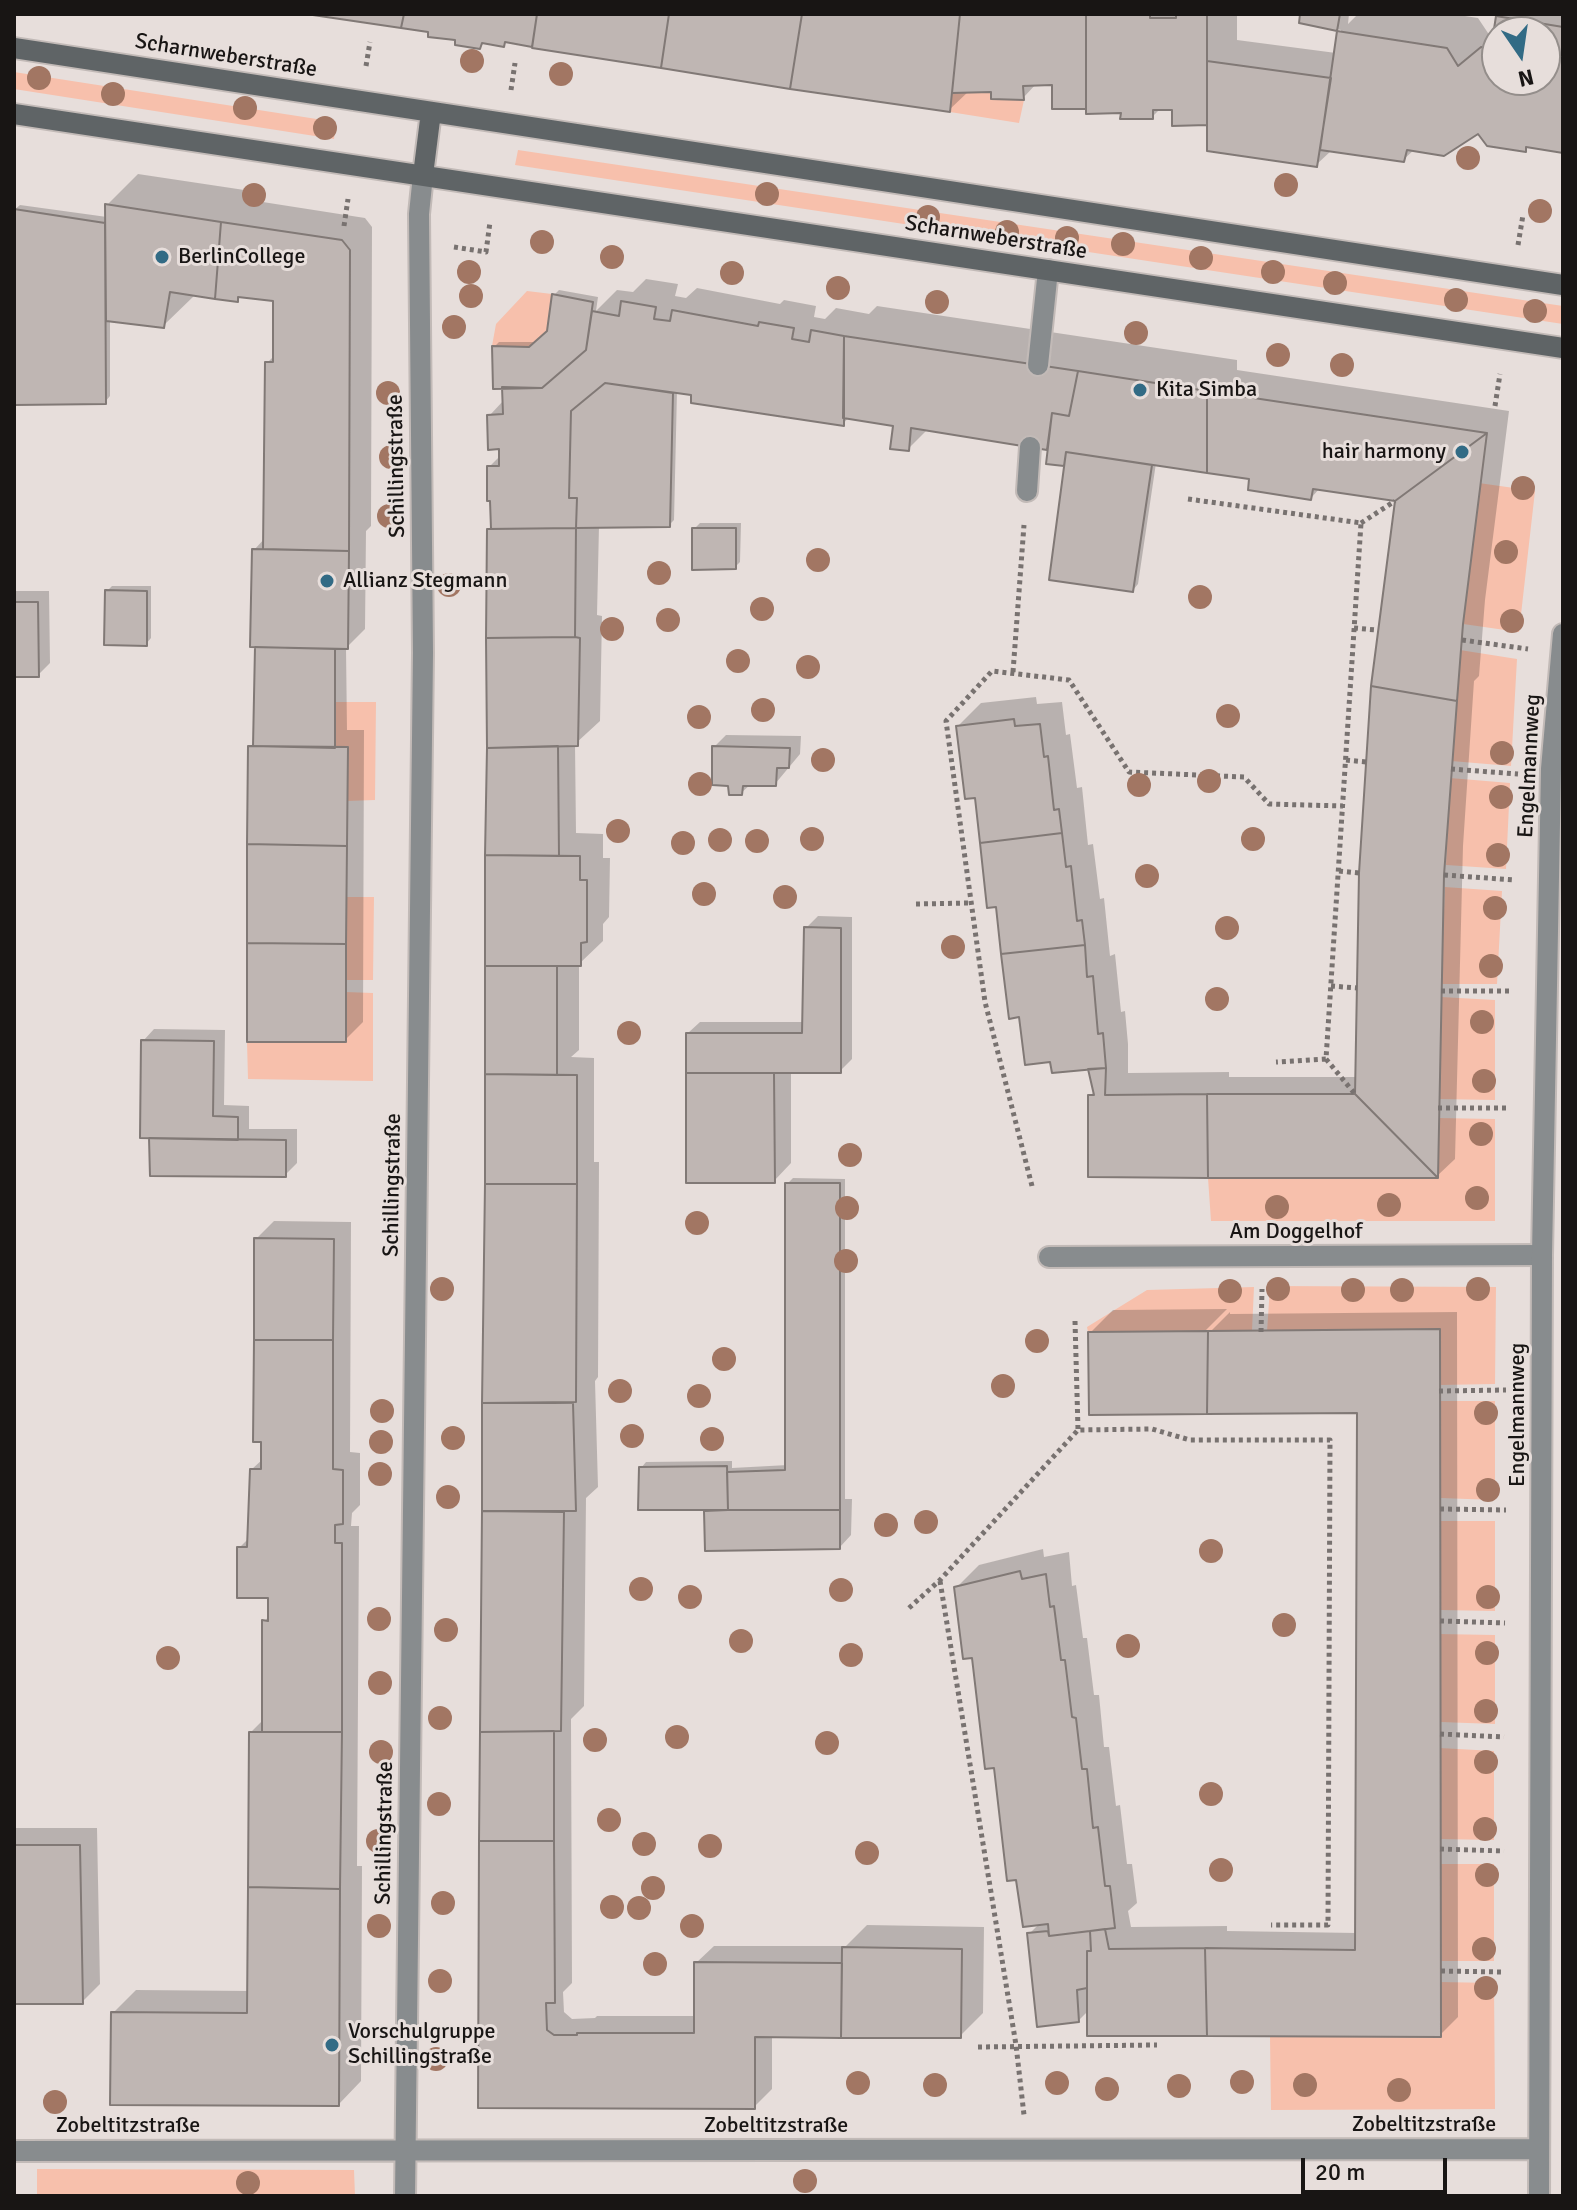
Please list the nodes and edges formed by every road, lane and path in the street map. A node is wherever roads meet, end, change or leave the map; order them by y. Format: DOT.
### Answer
graph roads {
  1 [pos="14,48"];
  2 [pos="431,112"];
  3 [pos="14,114"];
  4 [pos="423,175"];
  5 [pos="1048,270"];
  6 [pos="1563,285"];
  7 [pos="1563,348"];
  8 [pos="1038,365"];
  9 [pos="1030,447"];
  10 [pos="1027,491"];
  11 [pos="1188,499"];
  12 [pos="1395,501"];
  13 [pos="1361,523"];
  14 [pos="1354,628"];
  15 [pos="1377,630"];
  16 [pos="1563,634"];
  17 [pos="1462,640"];
  18 [pos="1529,649"];
  19 [pos="1013,672"];
  20 [pos="1346,760"];
  21 [pos="1366,762"];
  22 [pos="1451,769"];
  23 [pos="1520,774"];
  24 [pos="1343,806"];
  25 [pos="1339,871"];
  26 [pos="1359,873"];
  27 [pos="1444,875"];
  28 [pos="1515,880"];
  29 [pos="970,903"];
  30 [pos="916,904"];
  31 [pos="1331,986"];
  32 [pos="1357,988"];
  33 [pos="1441,991"];
  34 [pos="1509,991"];
  35 [pos="1326,1059"];
  36 [pos="1276,1062"];
  37 [pos="1355,1094"];
  38 [pos="1438,1108"];
  39 [pos="1507,1108"];
  40 [pos="1032,1186"];
  41 [pos="1542,1255"];
  42 [pos="1049,1257"];
  43 [pos="1262,1280"];
  44 [pos="1075,1321"];
  45 [pos="1261,1332"];
  46 [pos="1507,1390"];
  47 [pos="1439,1391"];
  48 [pos="1078,1430"];
  49 [pos="1440,1509"];
  50 [pos="1506,1510"];
  51 [pos="940,1580"];
  52 [pos="909,1608"];
  53 [pos="1440,1621"];
  54 [pos="1505,1623"];
  55 [pos="1440,1734"];
  56 [pos="1504,1737"];
  57 [pos="1440,1849"];
  58 [pos="1504,1851"];
  59 [pos="1271,1925"];
  60 [pos="1441,1971"];
  61 [pos="1503,1972"];
  62 [pos="1016,2045"];
  63 [pos="1157,2045"];
  64 [pos="978,2047"];
  65 [pos="1024,2115"];
  66 [pos="1538,2149"];
  67 [pos="405,2150"];
  68 [pos="14,2151"];
  69 [pos="405,2196"];
  70 [pos="1539,2196"];
  1 -- 2 [label="main road, Scharnweberstraße"];
  2 -- 4 [label="main road"];
  2 -- 6 [label="main road, Scharnweberstraße"];
  3 -- 4 [label="main road, Scharnweberstraße"];
  4 -- 5 [label="main road, Scharnweberstraße"];
  4 -- 67 [label="street, Schillingstraße"];
  5 -- 7 [label="main road, Scharnweberstraße"];
  5 -- 8 [label="street"];
  9 -- 10 [label="street"];
  10 -- 19 [label="path"];
  11 -- 13 [label="path"];
  12 -- 13 [label="path"];
  13 -- 14 [label="path"];
  14 -- 15 [label="path"];
  14 -- 20 [label="path"];
  16 -- 41 [label="street, Engelmannweg"];
  17 -- 18 [label="path"];
  19 -- 24 [label="path"];
  19 -- 29 [label="path"];
  20 -- 21 [label="path"];
  20 -- 24 [label="path"];
  22 -- 23 [label="path"];
  24 -- 25 [label="path"];
  25 -- 26 [label="path"];
  25 -- 31 [label="path"];
  27 -- 28 [label="path"];
  29 -- 30 [label="path"];
  29 -- 40 [label="path"];
  31 -- 32 [label="path"];
  31 -- 35 [label="path"];
  33 -- 34 [label="path"];
  35 -- 36 [label="path"];
  35 -- 37 [label="path"];
  38 -- 39 [label="path"];
  41 -- 42 [label="street, Am Doggelhof"];
  41 -- 66 [label="street, Engelmannweg"];
  43 -- 45 [label="path"];
  44 -- 48 [label="path"];
  46 -- 47 [label="path"];
  48 -- 51 [label="path"];
  48 -- 59 [label="path"];
  49 -- 50 [label="path"];
  51 -- 52 [label="path"];
  51 -- 62 [label="path"];
  53 -- 54 [label="path"];
  55 -- 56 [label="path"];
  57 -- 58 [label="path"];
  60 -- 61 [label="path"];
  62 -- 63 [label="path"];
  62 -- 64 [label="path"];
  62 -- 65 [label="path"];
  66 -- 67 [label="street, Zobeltitzstraße"];
  66 -- 70 [label="street, Engelmannweg"];
  67 -- 68 [label="street, Zobeltitzstraße"];
  67 -- 69 [label="street, Schillingstraße"];
}
